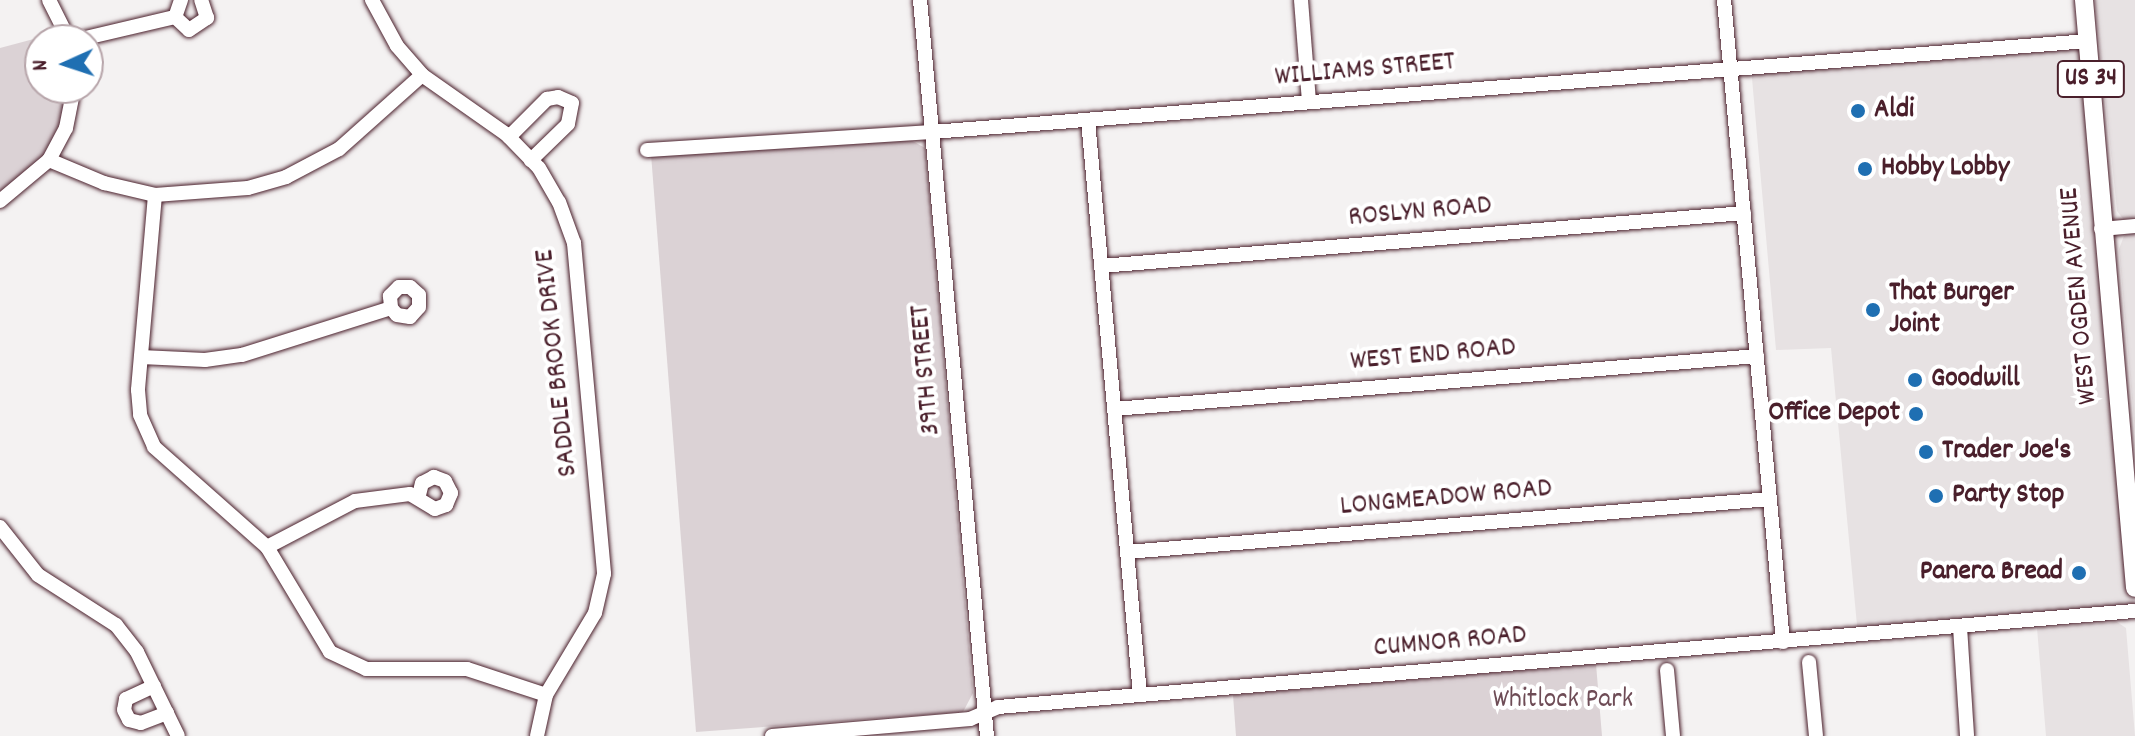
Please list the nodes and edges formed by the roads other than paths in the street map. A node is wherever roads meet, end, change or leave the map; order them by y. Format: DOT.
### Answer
graph roads {
  1 [pos="49,0"];
  2 [pos="181,0"];
  3 [pos="201,0"];
  4 [pos="372,0"];
  5 [pos="920,0"];
  6 [pos="1301,0"];
  7 [pos="1724,0"];
  8 [pos="2084,0"];
  9 [pos="175,17"];
  10 [pos="61,24"];
  11 [pos="104,34"];
  12 [pos="2087,41"];
  13 [pos="1730,68"];
  14 [pos="422,75"];
  15 [pos="1309,102"];
  16 [pos="71,104"];
  17 [pos="1088,120"];
  18 [pos="932,132"];
  19 [pos="509,137"];
  20 [pos="647,150"];
  21 [pos="49,160"];
  22 [pos="531,160"];
  23 [pos="155,195"];
  24 [pos="0,201"];
  25 [pos="1744,213"];
  26 [pos="2135,226"];
  27 [pos="2101,229"];
  28 [pos="1101,266"];
  29 [pos="391,308"];
  30 [pos="1757,356"];
  31 [pos="141,357"];
  32 [pos="1114,409"];
  33 [pos="419,495"];
  34 [pos="1770,499"];
  35 [pos="0,527"];
  36 [pos="267,547"];
  37 [pos="1127,552"];
  38 [pos="2135,588"];
  39 [pos="2135,611"];
  40 [pos="1960,627"];
  41 [pos="1783,642"];
  42 [pos="1809,662"];
  43 [pos="1667,670"];
  44 [pos="154,686"];
  45 [pos="546,695"];
  46 [pos="1140,695"];
  47 [pos="167,713"];
  48 [pos="985,713"];
  49 [pos="178,736"];
  50 [pos="537,736"];
  51 [pos="772,736"];
  52 [pos="987,736"];
  53 [pos="1673,736"];
  54 [pos="1816,736"];
  55 [pos="1967,736"];
  1 -- 10 [label="street"];
  2 -- 9 [label="street"];
  3 -- 9 [label="street"];
  4 -- 14 [label="street, SADDLE BROOK DRIVE"];
  5 -- 18 [label="street, 39TH STREET"];
  6 -- 15 [label="street"];
  7 -- 13 [label="street"];
  8 -- 12 [label="main road, WEST OGDEN AVENUE / US 34"];
  9 -- 11 [label="street"];
  12 -- 13 [label="street, WILLIAMS STREET"];
  12 -- 27 [label="main road, WEST OGDEN AVENUE / US 34"];
  13 -- 15 [label="street, WILLIAMS STREET"];
  13 -- 25 [label="street"];
  14 -- 19 [label="street, SADDLE BROOK DRIVE"];
  14 -- 23 [label="street"];
  15 -- 17 [label="street, WILLIAMS STREET"];
  16 -- 21 [label="street"];
  17 -- 18 [label="street, WILLIAMS STREET"];
  17 -- 28 [label="street"];
  18 -- 20 [label="street, WILLIAMS STREET"];
  18 -- 48 [label="street, 39TH STREET"];
  19 -- 22 [label="street, SADDLE BROOK DRIVE"];
  19 -- 22 [label="street"];
  21 -- 23 [label="street"];
  21 -- 24 [label="street"];
  22 -- 45 [label="street, SADDLE BROOK DRIVE"];
  23 -- 31 [label="street"];
  25 -- 28 [label="street, ROSLYN ROAD"];
  25 -- 30 [label="street"];
  26 -- 27 [label="street"];
  27 -- 38 [label="main road, WEST OGDEN AVENUE / US 34"];
  28 -- 32 [label="street"];
  29 -- 31 [label="street"];
  30 -- 32 [label="street, WEST END ROAD"];
  30 -- 34 [label="street"];
  31 -- 36 [label="street"];
  32 -- 37 [label="street"];
  33 -- 36 [label="street"];
  34 -- 37 [label="street, LONGMEADOW ROAD"];
  34 -- 41 [label="street"];
  35 -- 44 [label="street"];
  36 -- 45 [label="street"];
  37 -- 46 [label="street"];
  39 -- 40 [label="street, CUMNOR ROAD"];
  40 -- 41 [label="street, CUMNOR ROAD"];
  40 -- 55 [label="street"];
  41 -- 46 [label="street, CUMNOR ROAD"];
  42 -- 54 [label="street"];
  43 -- 53 [label="street"];
  44 -- 47 [label="street"];
  44 -- 47 [label="street"];
  45 -- 50 [label="street, SADDLE BROOK DRIVE"];
  46 -- 48 [label="street, CUMNOR ROAD"];
  47 -- 49 [label="street"];
  48 -- 51 [label="street, CUMNOR ROAD"];
  48 -- 52 [label="street, 39TH STREET"];
}
